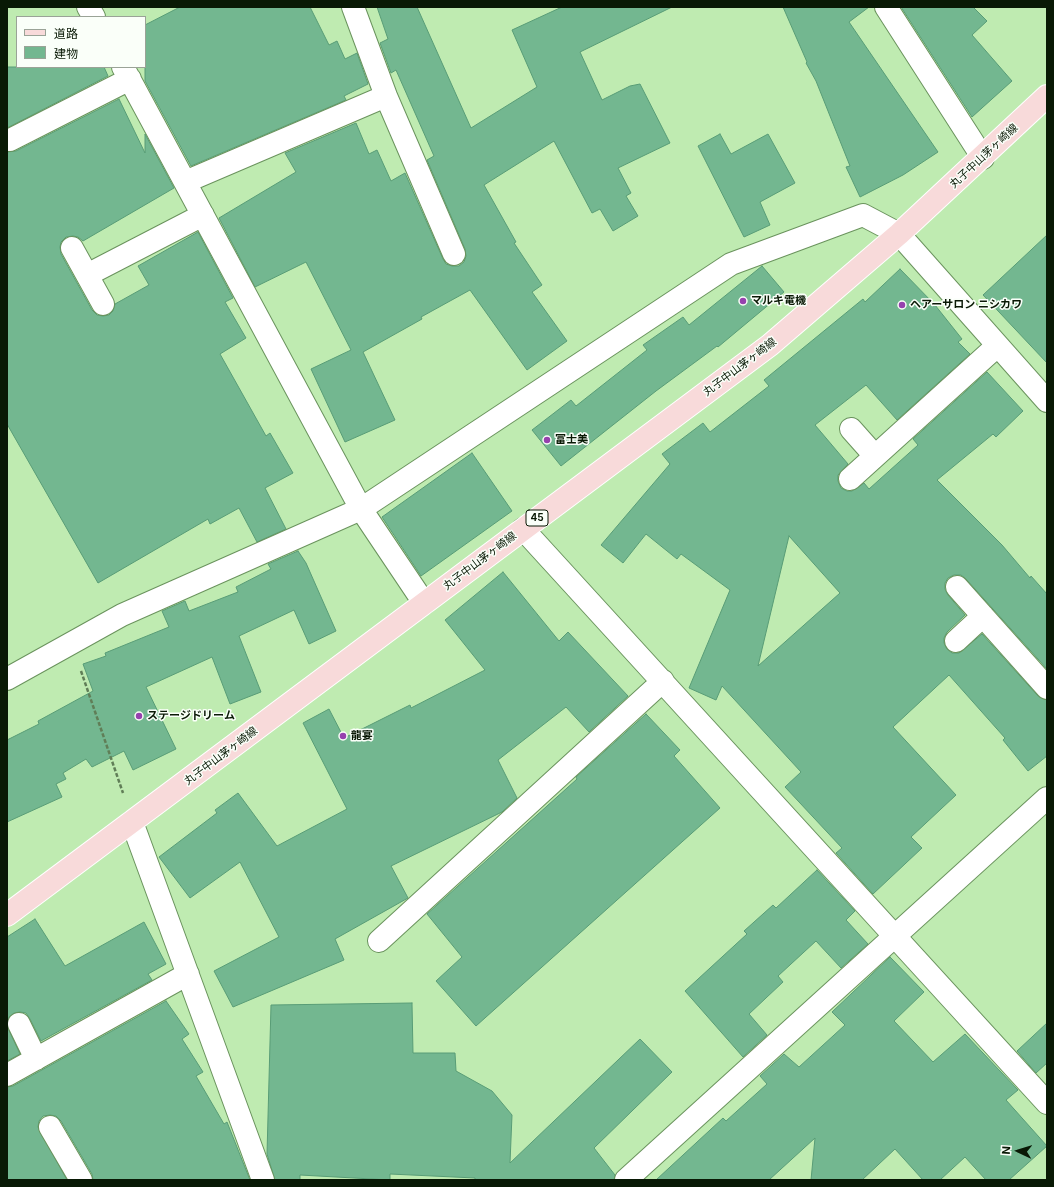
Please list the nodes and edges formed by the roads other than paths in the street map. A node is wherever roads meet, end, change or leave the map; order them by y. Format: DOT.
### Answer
graph roads {
  1 [pos="88,7"];
  2 [pos="353,7"];
  3 [pos="886,7"];
  4 [pos="93,16"];
  5 [pos="127,73"];
  6 [pos="386,96"];
  7 [pos="1047,96"];
  8 [pos="10,140"];
  9 [pos="982,158"];
  10 [pos="185,182"];
  11 [pos="203,215"];
  12 [pos="899,234"];
  13 [pos="72,248"];
  14 [pos="454,254"];
  15 [pos="87,275"];
  16 [pos="104,304"];
  17 [pos="997,346"];
  18 [pos="1047,401"];
  19 [pos="851,430"];
  20 [pos="875,456"];
  21 [pos="850,479"];
  22 [pos="361,509"];
  23 [pos="523,529"];
  24 [pos="957,587"];
  25 [pos="424,603"];
  26 [pos="983,616"];
  27 [pos="956,642"];
  28 [pos="7,679"];
  29 [pos="663,681"];
  30 [pos="1047,688"];
  31 [pos="1047,798"];
  32 [pos="132,822"];
  33 [pos="7,914"];
  34 [pos="894,935"];
  35 [pos="379,941"];
  36 [pos="188,974"];
  37 [pos="19,1024"];
  38 [pos="36,1059"];
  39 [pos="7,1075"];
  40 [pos="1047,1103"];
  41 [pos="50,1127"];
  42 [pos="81,1180"];
  43 [pos="263,1180"];
  44 [pos="626,1180"];
  1 -- 4 [label="street"];
  2 -- 6 [label="street"];
  3 -- 9 [label="street"];
  5 -- 8 [label="street"];
  5 -- 10 [label="street"];
  6 -- 10 [label="street"];
  6 -- 14 [label="street"];
  7 -- 9 [label="main road, 丸子中山茅ヶ崎線 / 45"];
  9 -- 12 [label="main road, 丸子中山茅ヶ崎線 / 45"];
  10 -- 11 [label="street"];
  11 -- 15 [label="street"];
  11 -- 22 [label="street"];
  12 -- 17 [label="street"];
  12 -- 22 [label="street"];
  12 -- 23 [label="main road, 丸子中山茅ヶ崎線 / 45"];
  13 -- 15 [label="street"];
  15 -- 16 [label="street"];
  17 -- 18 [label="street"];
  17 -- 20 [label="street"];
  19 -- 20 [label="street"];
  20 -- 21 [label="street"];
  22 -- 25 [label="street"];
  22 -- 28 [label="street"];
  23 -- 25 [label="main road, 丸子中山茅ヶ崎線 / 45"];
  23 -- 29 [label="street"];
  24 -- 26 [label="street"];
  25 -- 32 [label="main road, 丸子中山茅ヶ崎線 / 45"];
  26 -- 27 [label="street"];
  26 -- 30 [label="street"];
  29 -- 34 [label="street"];
  29 -- 35 [label="street"];
  31 -- 34 [label="street"];
  32 -- 33 [label="main road, 丸子中山茅ヶ崎線 / 45"];
  32 -- 36 [label="street"];
  34 -- 40 [label="street"];
  34 -- 44 [label="street"];
  36 -- 38 [label="street"];
  36 -- 43 [label="street"];
  37 -- 38 [label="street"];
  38 -- 39 [label="street"];
  41 -- 42 [label="street"];
}
